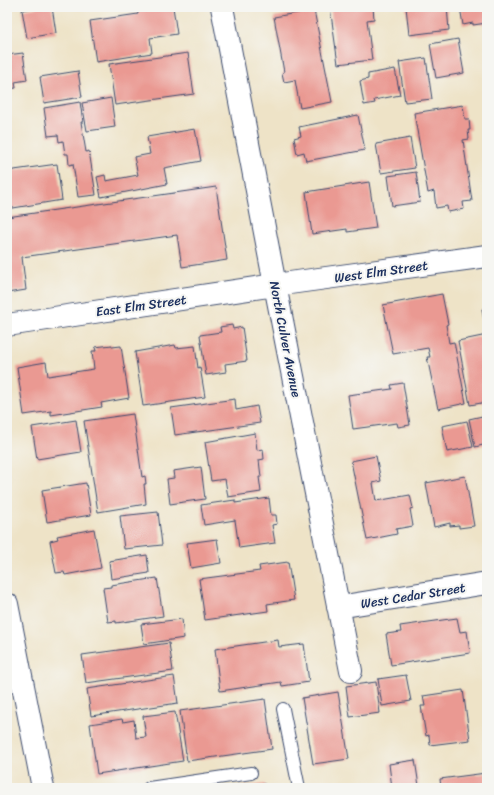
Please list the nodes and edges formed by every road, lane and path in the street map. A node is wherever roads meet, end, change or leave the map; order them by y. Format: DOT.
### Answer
graph roads {
  1 [pos="222,7"];
  2 [pos="487,256"];
  3 [pos="275,285"];
  4 [pos="7,325"];
  5 [pos="487,583"];
  6 [pos="7,604"];
  7 [pos="338,607"];
  8 [pos="351,671"];
  9 [pos="283,709"];
  10 [pos="251,773"];
  11 [pos="43,788"];
  12 [pos="149,788"];
  13 [pos="299,788"];
  1 -- 3 [label="street, North Culver Avenue"];
  2 -- 3 [label="street, West Elm Street"];
  3 -- 4 [label="street, East Elm Street"];
  3 -- 7 [label="street, North Culver Avenue"];
  5 -- 7 [label="street, West Cedar Street"];
  6 -- 11 [label="street"];
  7 -- 8 [label="street, North Culver Avenue"];
  9 -- 13 [label="lane"];
  10 -- 12 [label="lane"];
}
